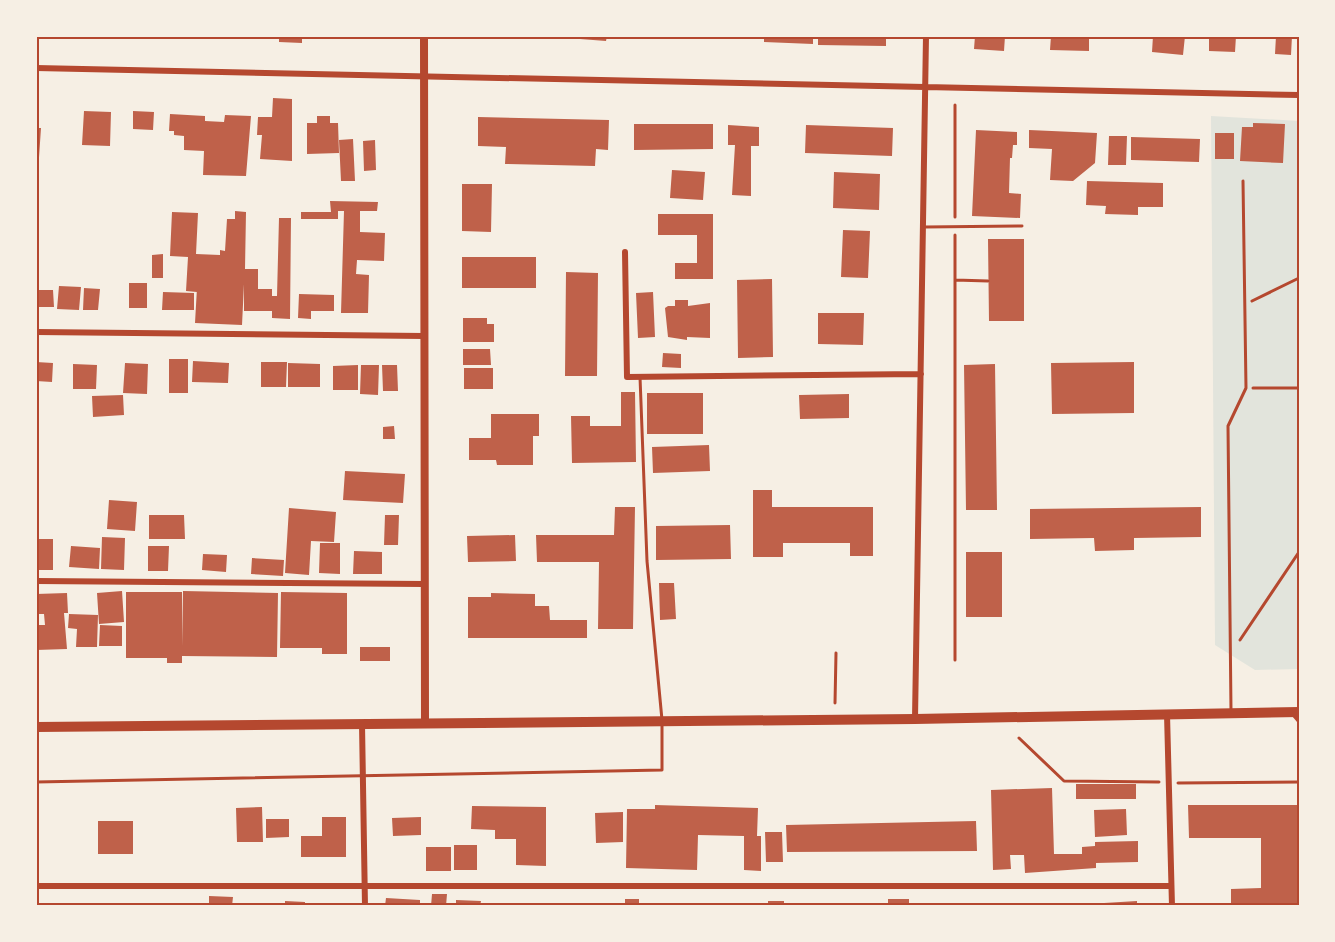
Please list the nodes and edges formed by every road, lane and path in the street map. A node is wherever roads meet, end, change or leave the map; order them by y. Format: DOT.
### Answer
graph roads {
  1 [pos="424,36"];
  2 [pos="926,36"];
  3 [pos="36,68"];
  4 [pos="424,75"];
  5 [pos="926,88"];
  6 [pos="1299,95"];
  7 [pos="955,105"];
  8 [pos="1243,181"];
  9 [pos="1022,226"];
  10 [pos="923,227"];
  11 [pos="955,227"];
  12 [pos="625,252"];
  13 [pos="1299,278"];
  14 [pos="955,280"];
  15 [pos="988,280"];
  16 [pos="1244,305"];
  17 [pos="36,332"];
  18 [pos="424,336"];
  19 [pos="921,374"];
  20 [pos="640,377"];
  21 [pos="1246,388"];
  22 [pos="1299,388"];
  23 [pos="1299,552"];
  24 [pos="36,581"];
  25 [pos="424,584"];
  26 [pos="836,653"];
  27 [pos="1230,655"];
  28 [pos="955,660"];
  29 [pos="836,703"];
  30 [pos="1295,712"];
  31 [pos="1167,714"];
  32 [pos="1231,714"];
  33 [pos="915,719"];
  34 [pos="662,720"];
  35 [pos="1299,722"];
  36 [pos="425,723"];
  37 [pos="362,724"];
  38 [pos="36,726"];
  39 [pos="1019,738"];
  40 [pos="363,776"];
  41 [pos="36,782"];
  42 [pos="1299,782"];
  43 [pos="1169,784"];
  44 [pos="365,885"];
  45 [pos="36,886"];
  46 [pos="1171,886"];
  47 [pos="365,906"];
  48 [pos="1172,906"];
  1 -- 4 [label="street"];
  2 -- 5 [label="street"];
  3 -- 4 [label="street"];
  4 -- 5 [label="street"];
  4 -- 18 [label="street"];
  5 -- 6 [label="street"];
  5 -- 10 [label="street"];
  7 -- 11 [label="path"];
  8 -- 16 [label="lane"];
  9 -- 11 [label="lane"];
  10 -- 11 [label="lane"];
  10 -- 19 [label="street"];
  11 -- 14 [label="path"];
  12 -- 20 [label="street"];
  13 -- 16 [label="path"];
  14 -- 15 [label="path"];
  14 -- 28 [label="path"];
  16 -- 21 [label="lane"];
  17 -- 18 [label="street"];
  18 -- 25 [label="street"];
  19 -- 20 [label="street"];
  19 -- 33 [label="street"];
  20 -- 34 [label="lane"];
  21 -- 22 [label="path"];
  21 -- 27 [label="lane"];
  23 -- 27 [label="path"];
  24 -- 25 [label="street"];
  25 -- 36 [label="street"];
  26 -- 29 [label="path"];
  27 -- 32 [label="lane"];
  30 -- 32 [label="main road"];
  30 -- 35 [label="lane"];
  31 -- 32 [label="main road"];
  31 -- 33 [label="main road"];
  31 -- 43 [label="street"];
  33 -- 34 [label="main road"];
  34 -- 36 [label="main road"];
  34 -- 40 [label="lane"];
  36 -- 37 [label="main road"];
  37 -- 38 [label="main road"];
  37 -- 40 [label="street"];
  39 -- 43 [label="path"];
  40 -- 41 [label="lane"];
  40 -- 44 [label="street"];
  42 -- 43 [label="path"];
  43 -- 46 [label="street"];
  44 -- 45 [label="street"];
  44 -- 46 [label="street"];
  44 -- 47 [label="street"];
  46 -- 48 [label="street"];
}
